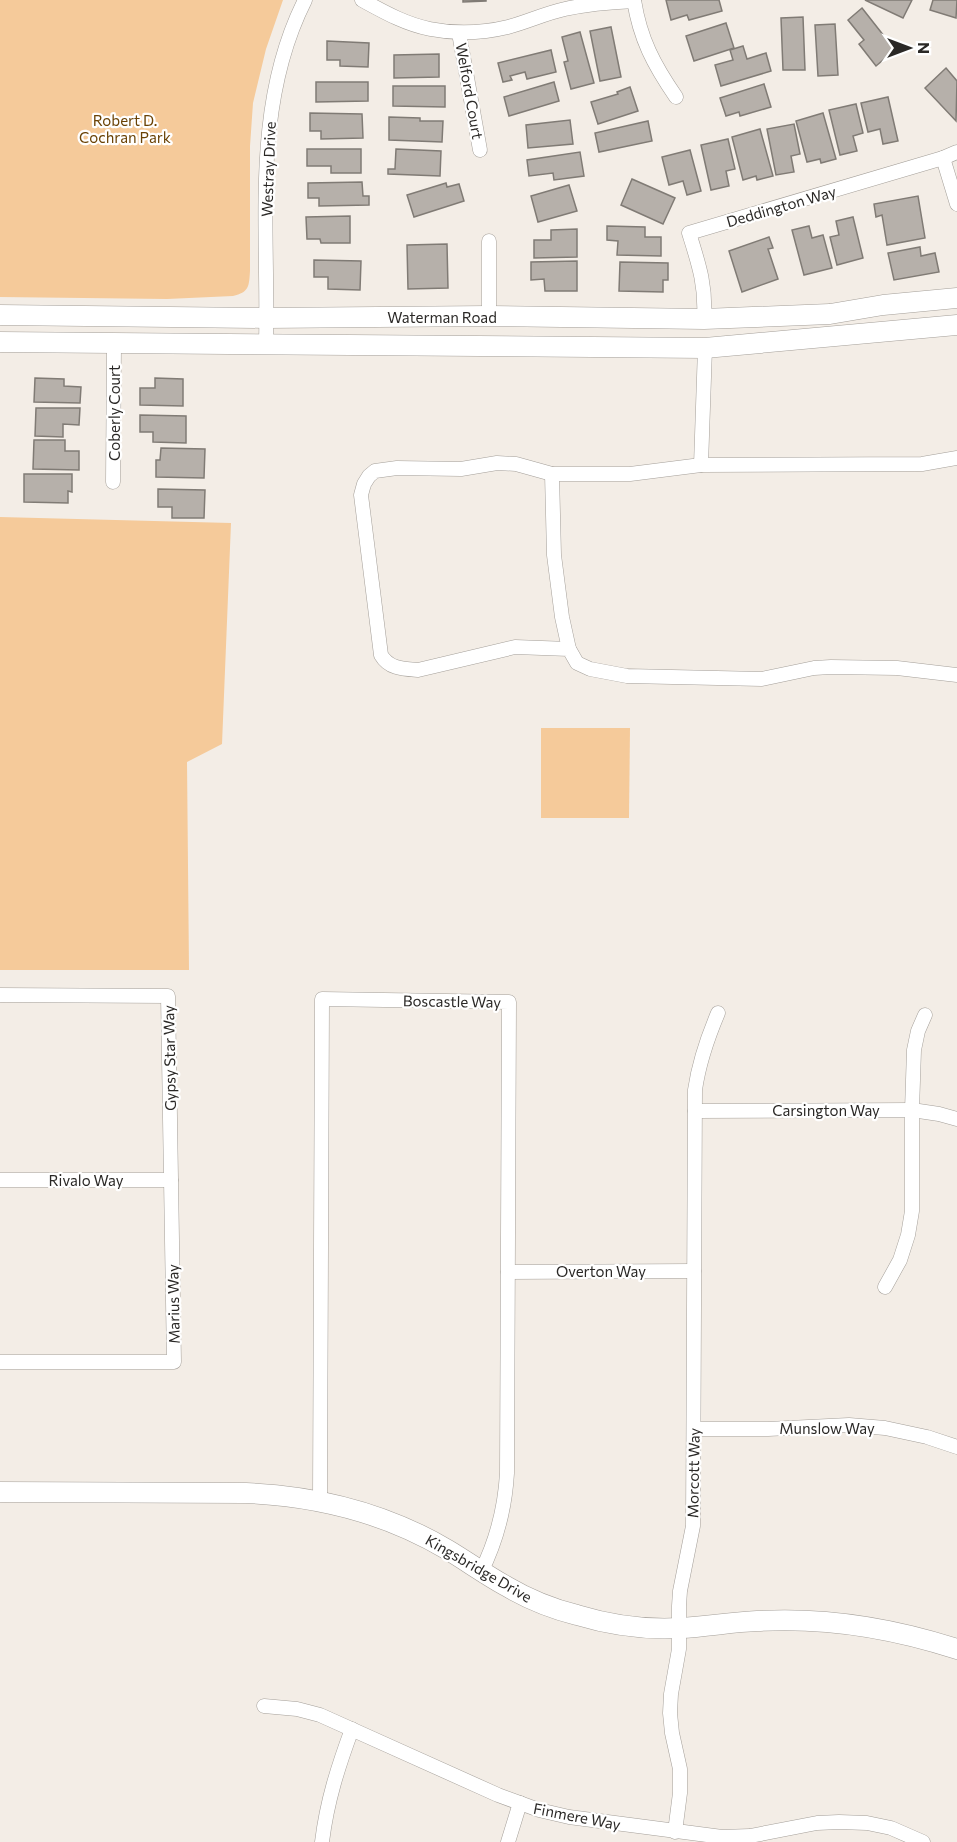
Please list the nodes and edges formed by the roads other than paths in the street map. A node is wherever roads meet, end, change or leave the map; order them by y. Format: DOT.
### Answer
graph roads {
  1 [pos="305,0"];
  2 [pos="362,0"];
  3 [pos="634,0"];
  4 [pos="459,33"];
  5 [pos="676,97"];
  6 [pos="480,150"];
  7 [pos="957,152"];
  8 [pos="943,158"];
  9 [pos="957,204"];
  10 [pos="489,241"];
  11 [pos="957,298"];
  12 [pos="883,305"];
  13 [pos="0,315"];
  14 [pos="489,316"];
  15 [pos="266,318"];
  16 [pos="704,319"];
  17 [pos="957,325"];
  18 [pos="0,342"];
  19 [pos="114,344"];
  20 [pos="266,344"];
  21 [pos="705,348"];
  22 [pos="957,459"];
  23 [pos="701,465"];
  24 [pos="552,474"];
  25 [pos="113,482"];
  26 [pos="569,649"];
  27 [pos="957,675"];
  28 [pos="0,995"];
  29 [pos="718,1013"];
  30 [pos="926,1016"];
  31 [pos="912,1110"];
  32 [pos="695,1111"];
  33 [pos="957,1119"];
  34 [pos="0,1180"];
  35 [pos="171,1180"];
  36 [pos="694,1271"];
  37 [pos="508,1272"];
  38 [pos="885,1287"];
  39 [pos="0,1362"];
  40 [pos="694,1430"];
  41 [pos="957,1447"];
  42 [pos="0,1492"];
  43 [pos="320,1500"];
  44 [pos="481,1572"];
  45 [pos="679,1628"];
  46 [pos="957,1649"];
  47 [pos="264,1706"];
  48 [pos="352,1729"];
  49 [pos="520,1803"];
  50 [pos="675,1832"];
  51 [pos="783,1837"];
  52 [pos="322,1842"];
  53 [pos="508,1842"];
  54 [pos="923,1842"];
  1 -- 15 [label="street, Westray Drive"];
  2 -- 4 [label="street"];
  3 -- 4 [label="street"];
  3 -- 5 [label="street"];
  4 -- 6 [label="street, Welford Court"];
  7 -- 8 [label="street, Deddington Way"];
  8 -- 9 [label="street"];
  8 -- 16 [label="street, Deddington Way"];
  10 -- 14 [label="street"];
  11 -- 12 [label="street, Waterman Road"];
  12 -- 16 [label="street, Waterman Road"];
  12 -- 21 [label="street, Waterman Road"];
  13 -- 15 [label="street, Waterman Road"];
  14 -- 15 [label="street, Waterman Road"];
  14 -- 16 [label="street, Waterman Road"];
  15 -- 20 [label="street, Westray Drive"];
  17 -- 21 [label="street, Waterman Road"];
  18 -- 19 [label="street, Waterman Road"];
  19 -- 20 [label="street, Waterman Road"];
  19 -- 25 [label="street, Coberly Court"];
  20 -- 21 [label="street, Waterman Road"];
  21 -- 23 [label="street"];
  22 -- 23 [label="street"];
  23 -- 24 [label="street"];
  24 -- 26 [label="street"];
  24 -- 26 [label="street"];
  26 -- 27 [label="street"];
  28 -- 35 [label="street, Gypsy Star Way"];
  29 -- 32 [label="street, Morcott Way"];
  30 -- 31 [label="street"];
  31 -- 32 [label="street, Carsington Way"];
  31 -- 33 [label="street, Carsington Way"];
  31 -- 38 [label="street"];
  32 -- 36 [label="street, Morcott Way"];
  34 -- 35 [label="street, Rivalo Way"];
  35 -- 39 [label="street, Marius Way"];
  36 -- 37 [label="street, Overton Way"];
  36 -- 40 [label="street, Morcott Way"];
  37 -- 43 [label="street, Boscastle Way"];
  37 -- 44 [label="street, Boscastle Way"];
  40 -- 41 [label="street, Munslow Way"];
  40 -- 45 [label="street, Morcott Way"];
  42 -- 43 [label="street, Kingsbridge Drive"];
  43 -- 44 [label="street, Kingsbridge Drive"];
  44 -- 45 [label="street, Kingsbridge Drive"];
  45 -- 46 [label="street, Kingsbridge Drive"];
  45 -- 50 [label="street, Morcott Way"];
  47 -- 48 [label="street, Finmere Way"];
  48 -- 49 [label="street, Finmere Way"];
  48 -- 52 [label="street"];
  49 -- 50 [label="street, Finmere Way"];
  49 -- 53 [label="street"];
  50 -- 51 [label="street, Finmere Way"];
  51 -- 54 [label="street, Finmere Way"];
}
